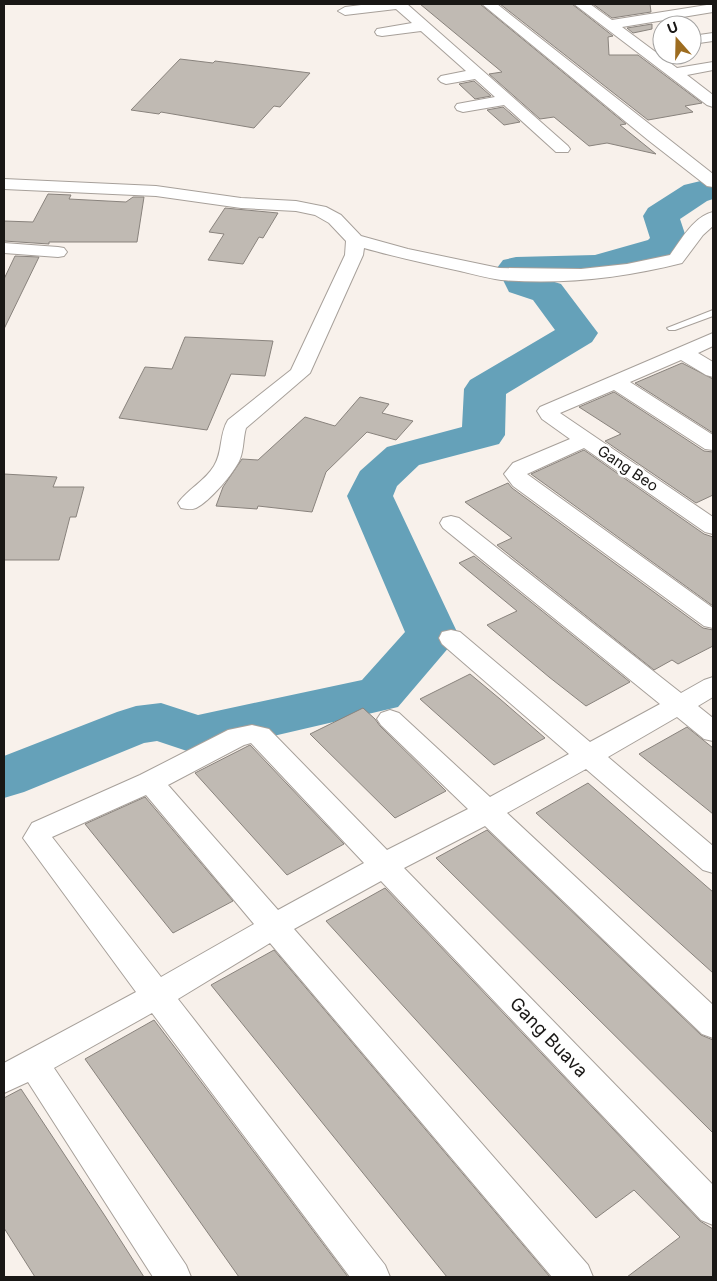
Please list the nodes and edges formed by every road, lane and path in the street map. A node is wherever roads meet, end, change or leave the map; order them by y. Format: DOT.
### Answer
graph roads {
  1 [pos="399,4"];
  2 [pos="489,4"];
  3 [pos="581,4"];
  4 [pos="693,7"];
  5 [pos="713,8"];
  6 [pos="345,11"];
  7 [pos="610,25"];
  8 [pos="424,26"];
  9 [pos="382,32"];
  10 [pos="652,46"];
  11 [pos="642,48"];
  12 [pos="713,66"];
  13 [pos="675,73"];
  14 [pos="479,74"];
  15 [pos="446,79"];
  16 [pos="507,100"];
  17 [pos="713,102"];
  18 [pos="463,108"];
  19 [pos="562,149"];
  20 [pos="710,179"];
  21 [pos="4,184"];
  22 [pos="713,216"];
  23 [pos="355,240"];
  24 [pos="4,248"];
  25 [pos="58,252"];
  26 [pos="713,313"];
  27 [pos="672,328"];
  28 [pos="713,339"];
  29 [pos="697,361"];
  30 [pos="614,381"];
  31 [pos="586,440"];
  32 [pos="713,444"];
  33 [pos="189,503"];
  34 [pos="451,523"];
  35 [pos="713,527"];
  36 [pos="713,620"];
  37 [pos="451,638"];
  38 [pos="713,686"];
  39 [pos="680,706"];
  40 [pos="390,719"];
  41 [pos="713,732"];
  42 [pos="590,756"];
  43 [pos="150,782"];
  44 [pos="487,812"];
  45 [pos="713,862"];
  46 [pos="384,864"];
  47 [pos="273,927"];
  48 [pos="156,996"];
  49 [pos="713,1025"];
  50 [pos="33,1063"];
  51 [pos="4,1079"];
  52 [pos="713,1209"];
  53 [pos="173,1277"];
  54 [pos="372,1277"];
  55 [pos="575,1277"];
  1 -- 6 [label="street"];
  1 -- 8 [label="street"];
  2 -- 20 [label="street"];
  3 -- 7 [label="street"];
  4 -- 5 [label="street"];
  4 -- 7 [label="street"];
  7 -- 11 [label="street"];
  8 -- 9 [label="street"];
  8 -- 14 [label="street"];
  10 -- 11 [label="street"];
  11 -- 13 [label="street"];
  12 -- 13 [label="street"];
  13 -- 17 [label="street"];
  14 -- 15 [label="street"];
  14 -- 16 [label="street"];
  16 -- 18 [label="street"];
  16 -- 19 [label="street"];
  21 -- 23 [label="street"];
  22 -- 23 [label="street"];
  23 -- 33 [label="street"];
  24 -- 25 [label="street"];
  26 -- 27 [label="lane"];
  28 -- 29 [label="street"];
  29 -- 30 [label="street"];
  30 -- 31 [label="street, Gang Beo"];
  30 -- 32 [label="street"];
  31 -- 35 [label="street, Gang Beo"];
  31 -- 36 [label="street"];
  34 -- 39 [label="street"];
  37 -- 42 [label="street"];
  38 -- 39 [label="street"];
  39 -- 41 [label="street"];
  39 -- 42 [label="street"];
  40 -- 44 [label="street"];
  42 -- 44 [label="street"];
  42 -- 45 [label="street"];
  43 -- 46 [label="street, Gang Buava"];
  43 -- 47 [label="street"];
  43 -- 48 [label="street, Gang Buava"];
  44 -- 46 [label="street"];
  44 -- 49 [label="street"];
  46 -- 47 [label="street"];
  46 -- 52 [label="street, Gang Buava"];
  47 -- 48 [label="street"];
  47 -- 55 [label="street"];
  48 -- 50 [label="street"];
  48 -- 54 [label="street"];
  50 -- 51 [label="street"];
  50 -- 53 [label="street"];
}
